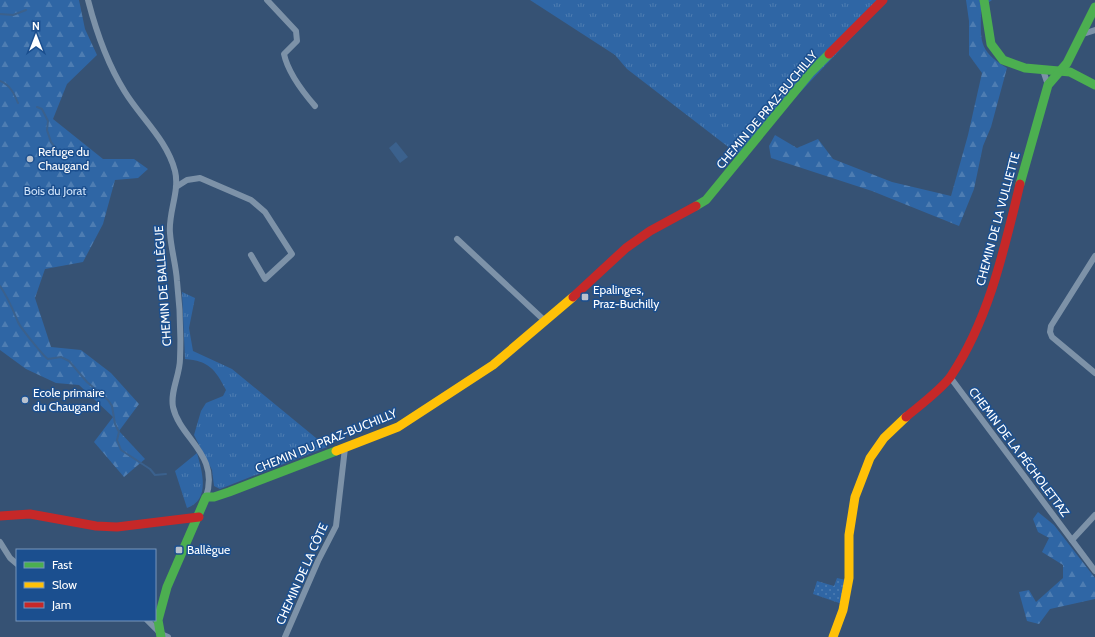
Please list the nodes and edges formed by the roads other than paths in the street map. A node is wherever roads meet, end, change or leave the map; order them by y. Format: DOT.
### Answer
graph roads {
  1 [pos="88,0"];
  2 [pos="267,0"];
  3 [pos="883,0"];
  4 [pos="984,0"];
  5 [pos="1095,7"];
  6 [pos="1095,30"];
  7 [pos="1083,34"];
  8 [pos="1043,70"];
  9 [pos="1061,71"];
  10 [pos="1048,85"];
  11 [pos="1095,85"];
  12 [pos="314,106"];
  13 [pos="176,187"];
  14 [pos="662,224"];
  15 [pos="457,239"];
  16 [pos="251,255"];
  17 [pos="1095,256"];
  18 [pos="545,321"];
  19 [pos="1095,373"];
  20 [pos="950,377"];
  21 [pos="345,448"];
  22 [pos="206,496"];
  23 [pos="1095,515"];
  24 [pos="0,516"];
  25 [pos="199,516"];
  26 [pos="1072,540"];
  27 [pos="0,542"];
  28 [pos="16,563"];
  29 [pos="1095,571"];
  30 [pos="148,621"];
  31 [pos="163,636"];
  32 [pos="285,637"];
  33 [pos="833,637"];
  1 -- 13 [label="street, CHEMIN DE BALLÈGUE"];
  2 -- 12 [label="street"];
  3 -- 14 [label="street, CHEMIN DE PRAZ-BUCHILLY"];
  4 -- 8 [label="street"];
  5 -- 7 [label="street, CHEMIN DE LA VULLIETTE"];
  6 -- 7 [label="street"];
  7 -- 9 [label="street, CHEMIN DE LA VULLIETTE"];
  8 -- 9 [label="street"];
  8 -- 10 [label="street"];
  9 -- 10 [label="street, CHEMIN DE LA VULLIETTE"];
  9 -- 11 [label="street"];
  10 -- 20 [label="street, CHEMIN DE LA VULLIETTE"];
  13 -- 16 [label="street"];
  13 -- 22 [label="street, CHEMIN DE BALLÈGUE"];
  14 -- 18 [label="street, CHEMIN DU PRAZ-BUCHILLY"];
  15 -- 18 [label="street"];
  17 -- 19 [label="street"];
  18 -- 21 [label="street, CHEMIN DU PRAZ-BUCHILLY"];
  20 -- 26 [label="street, CHEMIN DE LA PÉCHOLETTAZ"];
  20 -- 33 [label="street, CHEMIN DE LA VULLIETTE"];
  21 -- 22 [label="street, CHEMIN DU PRAZ-BUCHILLY"];
  21 -- 32 [label="street, CHEMIN DE LA CÔTE"];
  22 -- 25 [label="street, CHEMIN DE BALLÈGUE"];
  23 -- 26 [label="street"];
  24 -- 25 [label="street"];
  25 -- 31 [label="street, CHEMIN DE BALLÈGUE"];
  26 -- 29 [label="street, CHEMIN DE LA PÉCHOLETTAZ"];
  27 -- 28 [label="street"];
  30 -- 31 [label="street"];
}
